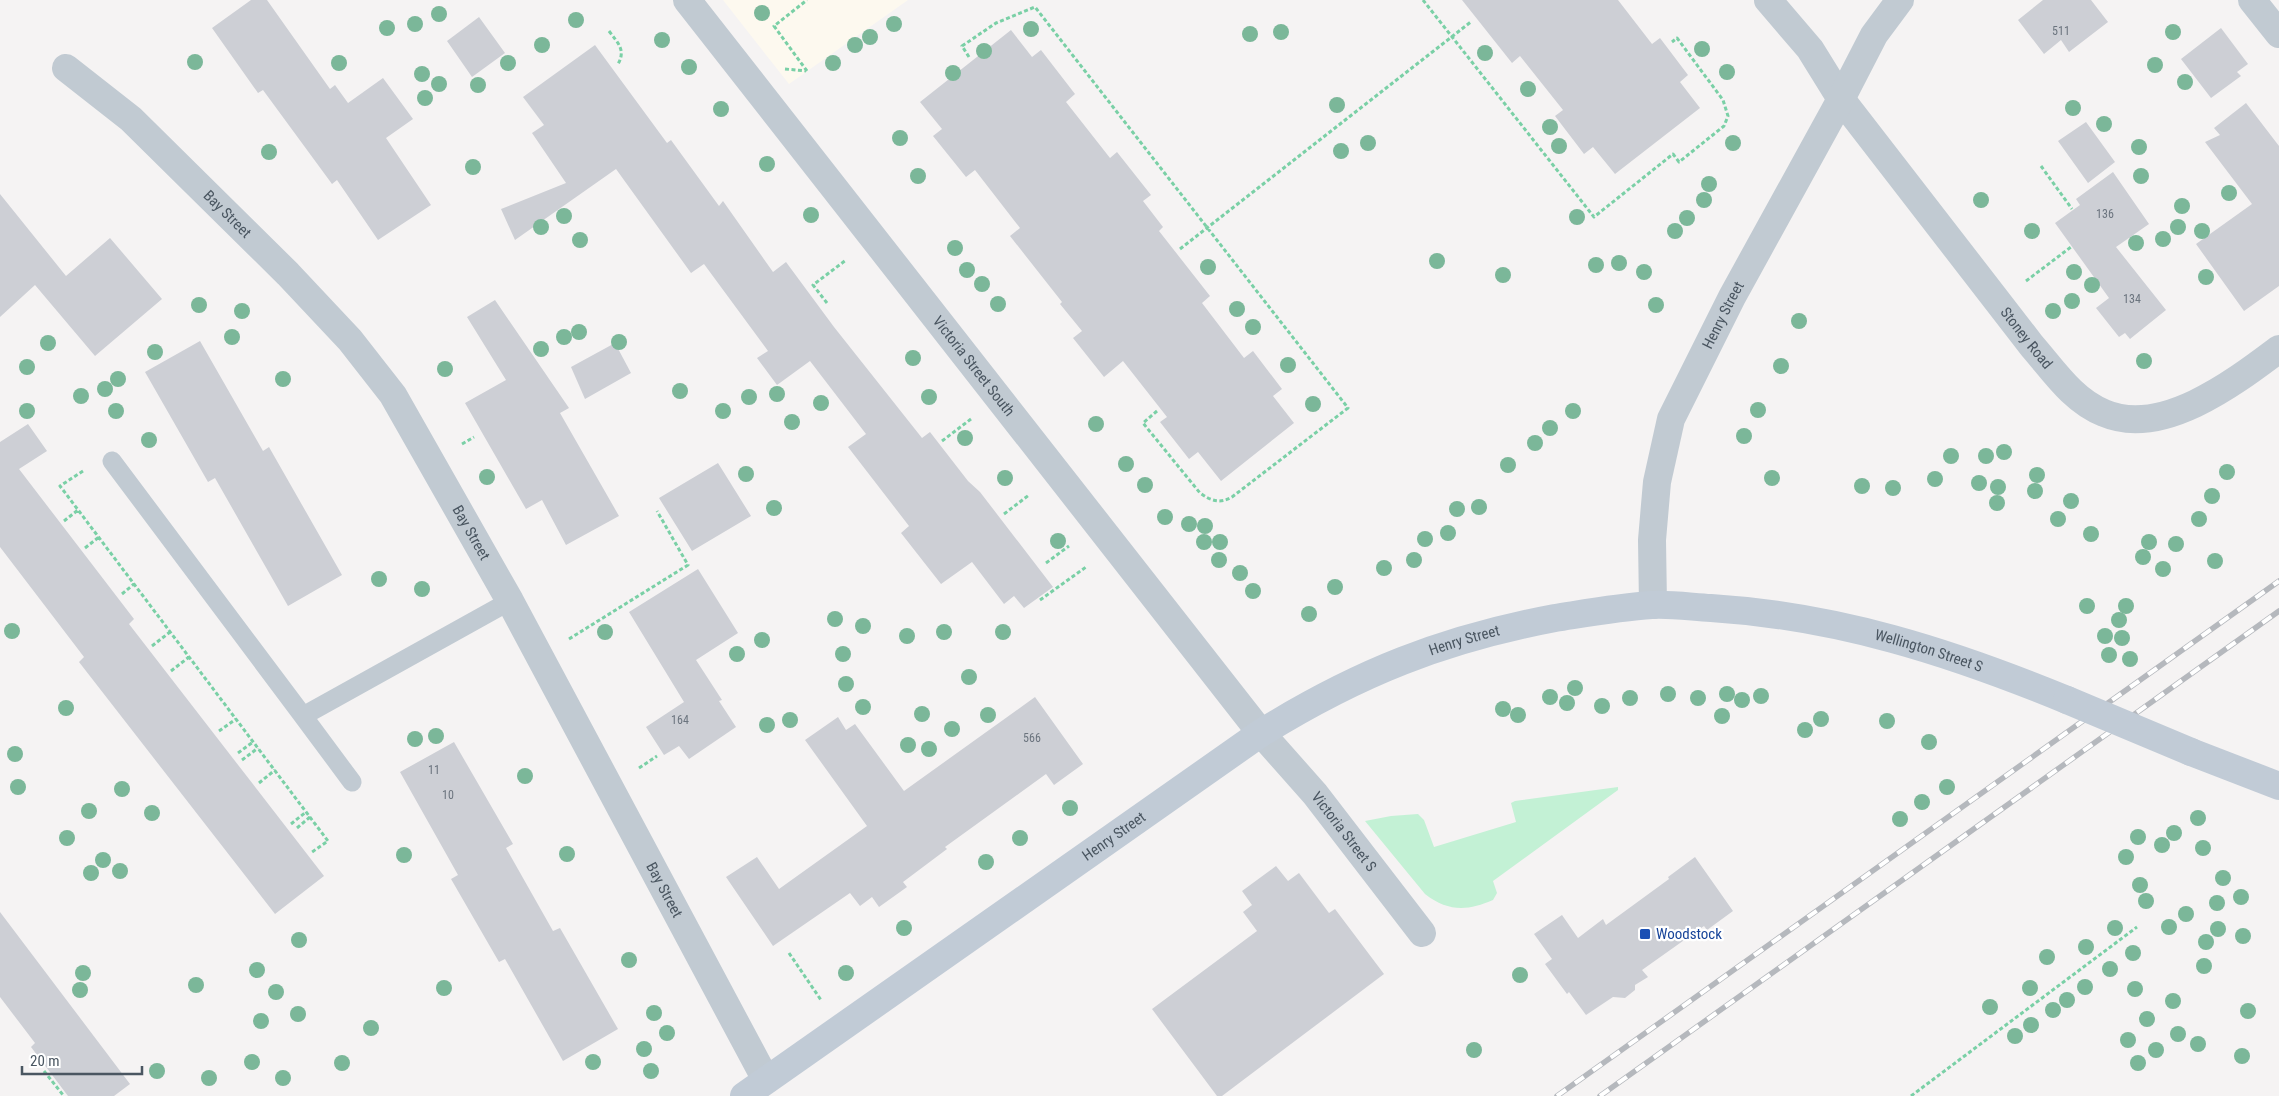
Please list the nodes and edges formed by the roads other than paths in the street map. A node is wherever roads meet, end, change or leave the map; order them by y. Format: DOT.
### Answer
graph roads {
  1 [pos="687,0"];
  2 [pos="1768,0"];
  3 [pos="1900,0"];
  4 [pos="2252,0"];
  5 [pos="2279,34"];
  6 [pos="66,68"];
  7 [pos="1841,99"];
  8 [pos="2279,349"];
  9 [pos="112,461"];
  10 [pos="510,601"];
  11 [pos="1653,605"];
  12 [pos="303,716"];
  13 [pos="1261,733"];
  14 [pos="352,782"];
  15 [pos="2279,786"];
  16 [pos="1422,933"];
  17 [pos="770,1088"];
  18 [pos="744,1096"];
  1 -- 13 [label="street, Victoria Street South"];
  2 -- 7 [label="street, Stoney Road"];
  3 -- 7 [label="street, Henry Street"];
  4 -- 5 [label="street"];
  6 -- 10 [label="street, Bay Street"];
  7 -- 8 [label="street, Stoney Road"];
  7 -- 11 [label="street, Henry Street"];
  9 -- 12 [label="lane"];
  10 -- 12 [label="lane"];
  10 -- 17 [label="street, Bay Street"];
  11 -- 13 [label="main road, Henry Street"];
  11 -- 15 [label="main road, Wellington Street S, bridge"];
  12 -- 14 [label="lane"];
  13 -- 16 [label="street, Victoria Street S"];
  13 -- 17 [label="main road, Henry Street"];
  17 -- 18 [label="main road, Henry Street"];
}
